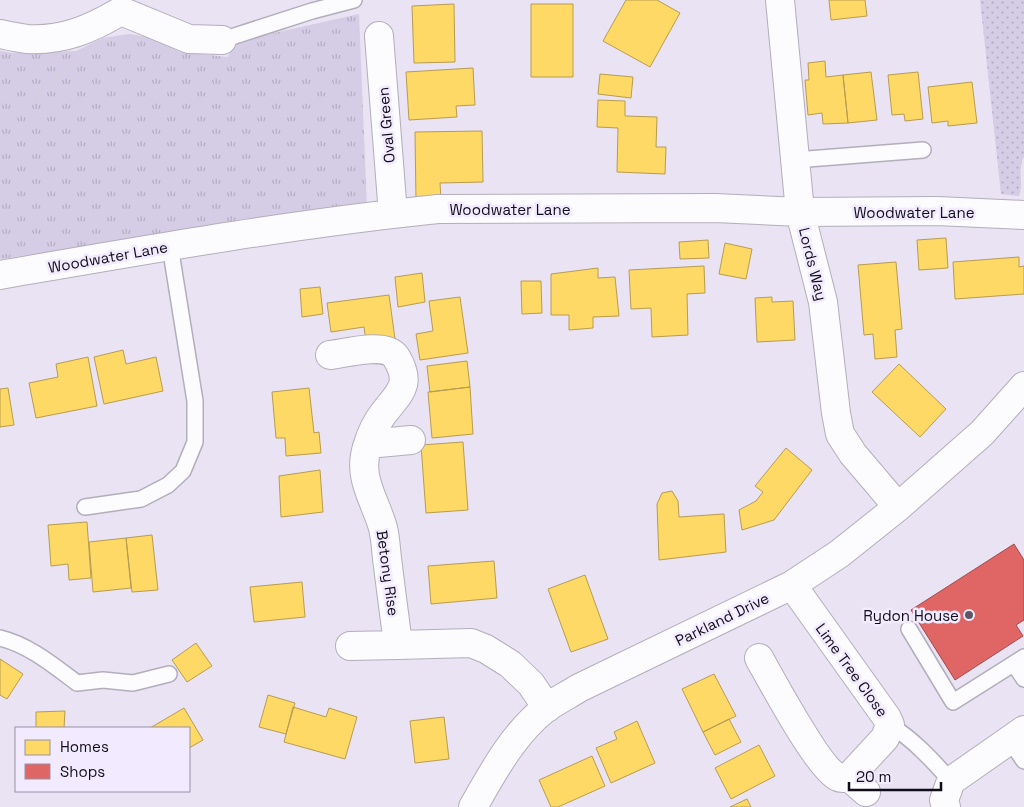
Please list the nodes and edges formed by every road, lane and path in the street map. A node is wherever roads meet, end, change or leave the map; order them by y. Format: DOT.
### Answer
graph roads {
  1 [pos="354,0"];
  2 [pos="780,0"];
  3 [pos="124,5"];
  4 [pos="78,32"];
  5 [pos="0,34"];
  6 [pos="379,36"];
  7 [pos="222,40"];
  8 [pos="31,102"];
  9 [pos="923,150"];
  10 [pos="795,160"];
  11 [pos="800,212"];
  12 [pos="393,214"];
  13 [pos="1024,215"];
  14 [pos="170,246"];
  15 [pos="0,275"];
  16 [pos="330,355"];
  17 [pos="1024,386"];
  18 [pos="1024,410"];
  19 [pos="982,433"];
  20 [pos="411,440"];
  21 [pos="368,444"];
  22 [pos="85,507"];
  23 [pos="898,507"];
  24 [pos="792,585"];
  25 [pos="909,629"];
  26 [pos="0,638"];
  27 [pos="398,645"];
  28 [pos="350,646"];
  29 [pos="760,658"];
  30 [pos="1019,660"];
  31 [pos="169,674"];
  32 [pos="1024,679"];
  33 [pos="547,708"];
  34 [pos="890,725"];
  35 [pos="1019,743"];
  36 [pos="949,794"];
  37 [pos="473,807"];
  1 -- 7 [label="lane"];
  2 -- 10 [label="street, Lords Way"];
  3 -- 4 [label="street"];
  3 -- 7 [label="street"];
  4 -- 5 [label="street"];
  4 -- 8 [label="path"];
  6 -- 12 [label="street, Oval Green"];
  9 -- 10 [label="lane"];
  10 -- 11 [label="street, Lords Way"];
  11 -- 12 [label="street, Woodwater Lane"];
  11 -- 13 [label="street, Woodwater Lane"];
  11 -- 23 [label="street, Lords Way"];
  12 -- 14 [label="street, Woodwater Lane"];
  14 -- 15 [label="street, Woodwater Lane"];
  14 -- 22 [label="lane"];
  16 -- 21 [label="street, Betony Rise"];
  17 -- 19 [label="street, Parkland Drive"];
  18 -- 19 [label="street, Parkland Drive"];
  19 -- 23 [label="street, Parkland Drive"];
  20 -- 21 [label="street"];
  21 -- 27 [label="street, Betony Rise"];
  23 -- 24 [label="street, Parkland Drive"];
  24 -- 33 [label="street, Parkland Drive"];
  24 -- 34 [label="street, Lime Tree Close"];
  25 -- 30 [label="lane"];
  26 -- 31 [label="lane"];
  27 -- 28 [label="street"];
  27 -- 33 [label="street"];
  29 -- 34 [label="street, Lime Tree Close"];
  30 -- 32 [label="lane"];
  33 -- 37 [label="street, Parkland Drive"];
  34 -- 36 [label="lane"];
  35 -- 36 [label="street"];
}
